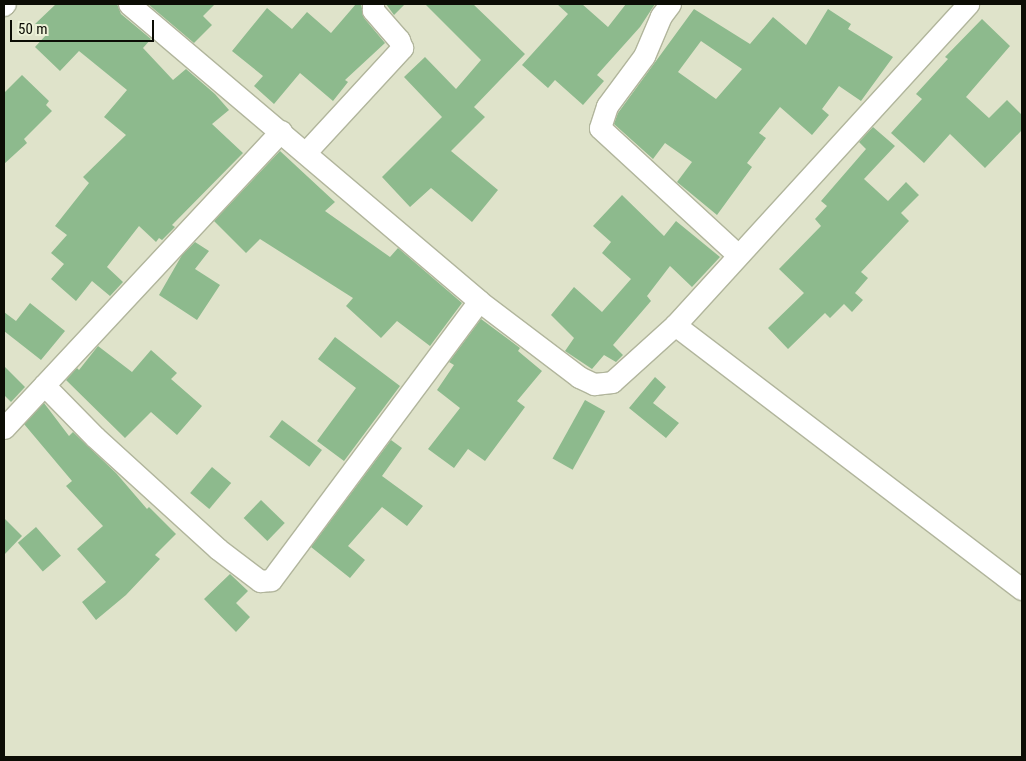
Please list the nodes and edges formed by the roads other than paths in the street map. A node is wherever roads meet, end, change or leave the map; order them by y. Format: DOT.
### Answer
graph roads {
  1 [pos="129,4"];
  2 [pos="373,4"];
  3 [pos="670,4"];
  4 [pos="968,4"];
  5 [pos="281,131"];
  6 [pos="306,152"];
  7 [pos="737,254"];
  8 [pos="479,301"];
  9 [pos="675,325"];
  10 [pos="44,385"];
  11 [pos="4,428"];
  12 [pos="1022,589"];
  1 -- 5 [label="street"];
  2 -- 6 [label="street"];
  3 -- 7 [label="street"];
  4 -- 7 [label="street"];
  5 -- 6 [label="street"];
  5 -- 10 [label="street"];
  6 -- 8 [label="street"];
  7 -- 9 [label="street"];
  8 -- 9 [label="street"];
  8 -- 10 [label="street"];
  9 -- 12 [label="street"];
  10 -- 11 [label="street"];
}
